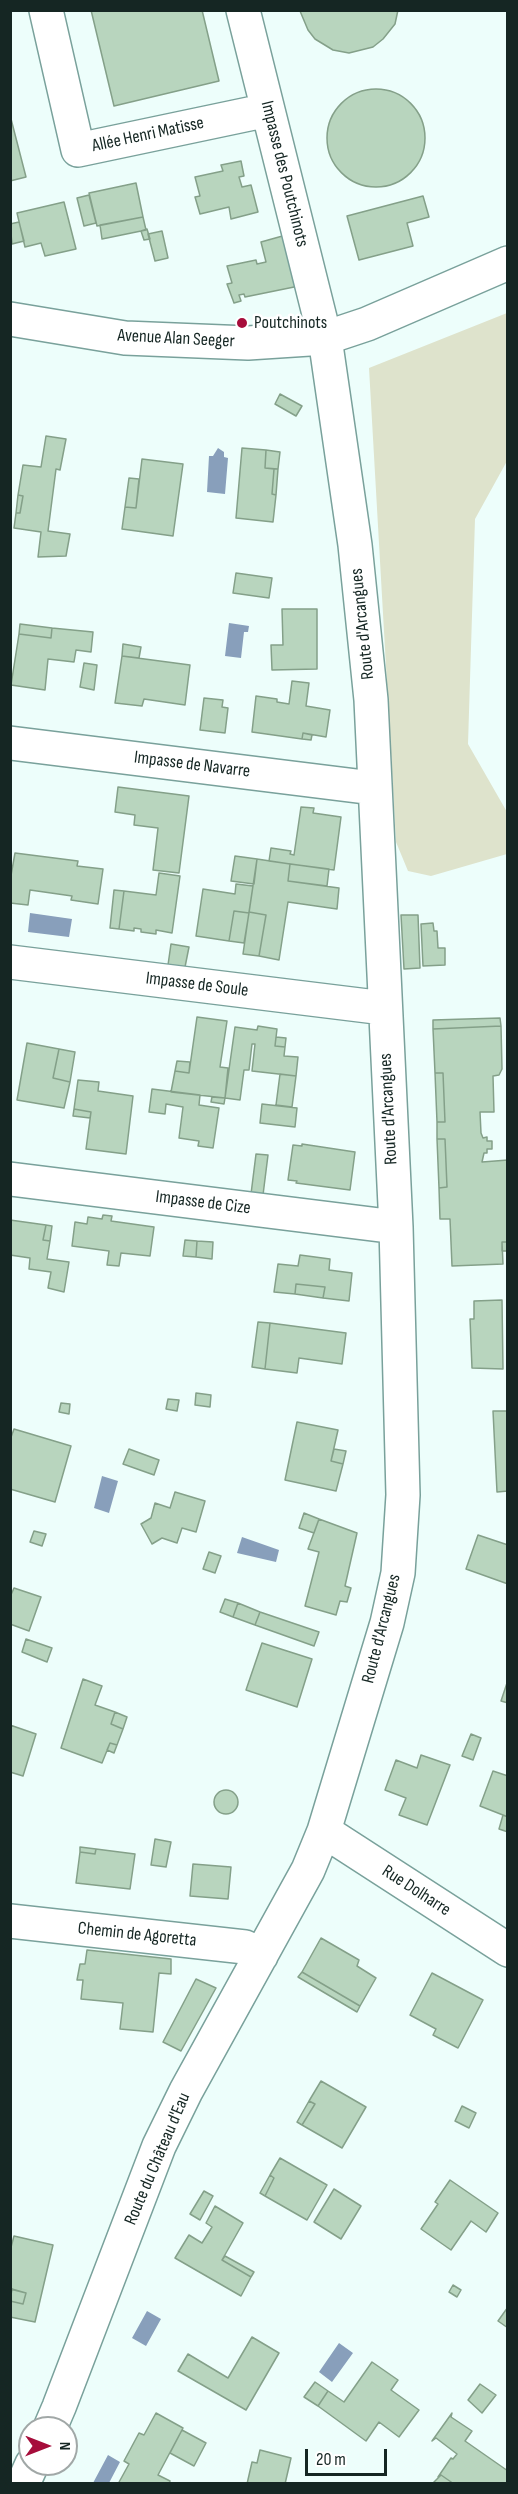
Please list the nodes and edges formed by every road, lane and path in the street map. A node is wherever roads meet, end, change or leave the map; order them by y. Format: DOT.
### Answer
graph roads {
  1 [pos="243,10"];
  2 [pos="48,20"];
  3 [pos="268,110"];
  4 [pos="507,263"];
  5 [pos="10,319"];
  6 [pos="325,338"];
  7 [pos="10,742"];
  8 [pos="374,788"];
  9 [pos="10,962"];
  10 [pos="384,1008"];
  11 [pos="10,1179"];
  12 [pos="396,1227"];
  13 [pos="324,1831"];
  14 [pos="308,1870"];
  15 [pos="10,1921"];
  16 [pos="507,1950"];
  17 [pos="261,1956"];
  18 [pos="55,2416"];
  1 -- 3 [label="street, Impasse des Poutchinots"];
  2 -- 3 [label="street, Allée Henri Matisse"];
  3 -- 6 [label="street, Impasse des Poutchinots"];
  4 -- 6 [label="street, Avenue Alan Seeger"];
  5 -- 6 [label="street, Avenue Alan Seeger"];
  6 -- 8 [label="street, Route d'Arcangues"];
  7 -- 8 [label="street, Impasse de Navarre"];
  8 -- 10 [label="street, Route d'Arcangues"];
  9 -- 10 [label="street, Impasse de Soule"];
  10 -- 12 [label="street, Route d'Arcangues"];
  11 -- 12 [label="street, Impasse de Cize"];
  12 -- 13 [label="street, Route d'Arcangues"];
  13 -- 14 [label="street, Route d'Arcangues"];
  13 -- 16 [label="street, Rue Dolharre"];
  14 -- 17 [label="street, Route du Château d'Eau"];
  15 -- 17 [label="street, Chemin de Agoretta"];
  17 -- 18 [label="street, Route du Château d'Eau"];
}
